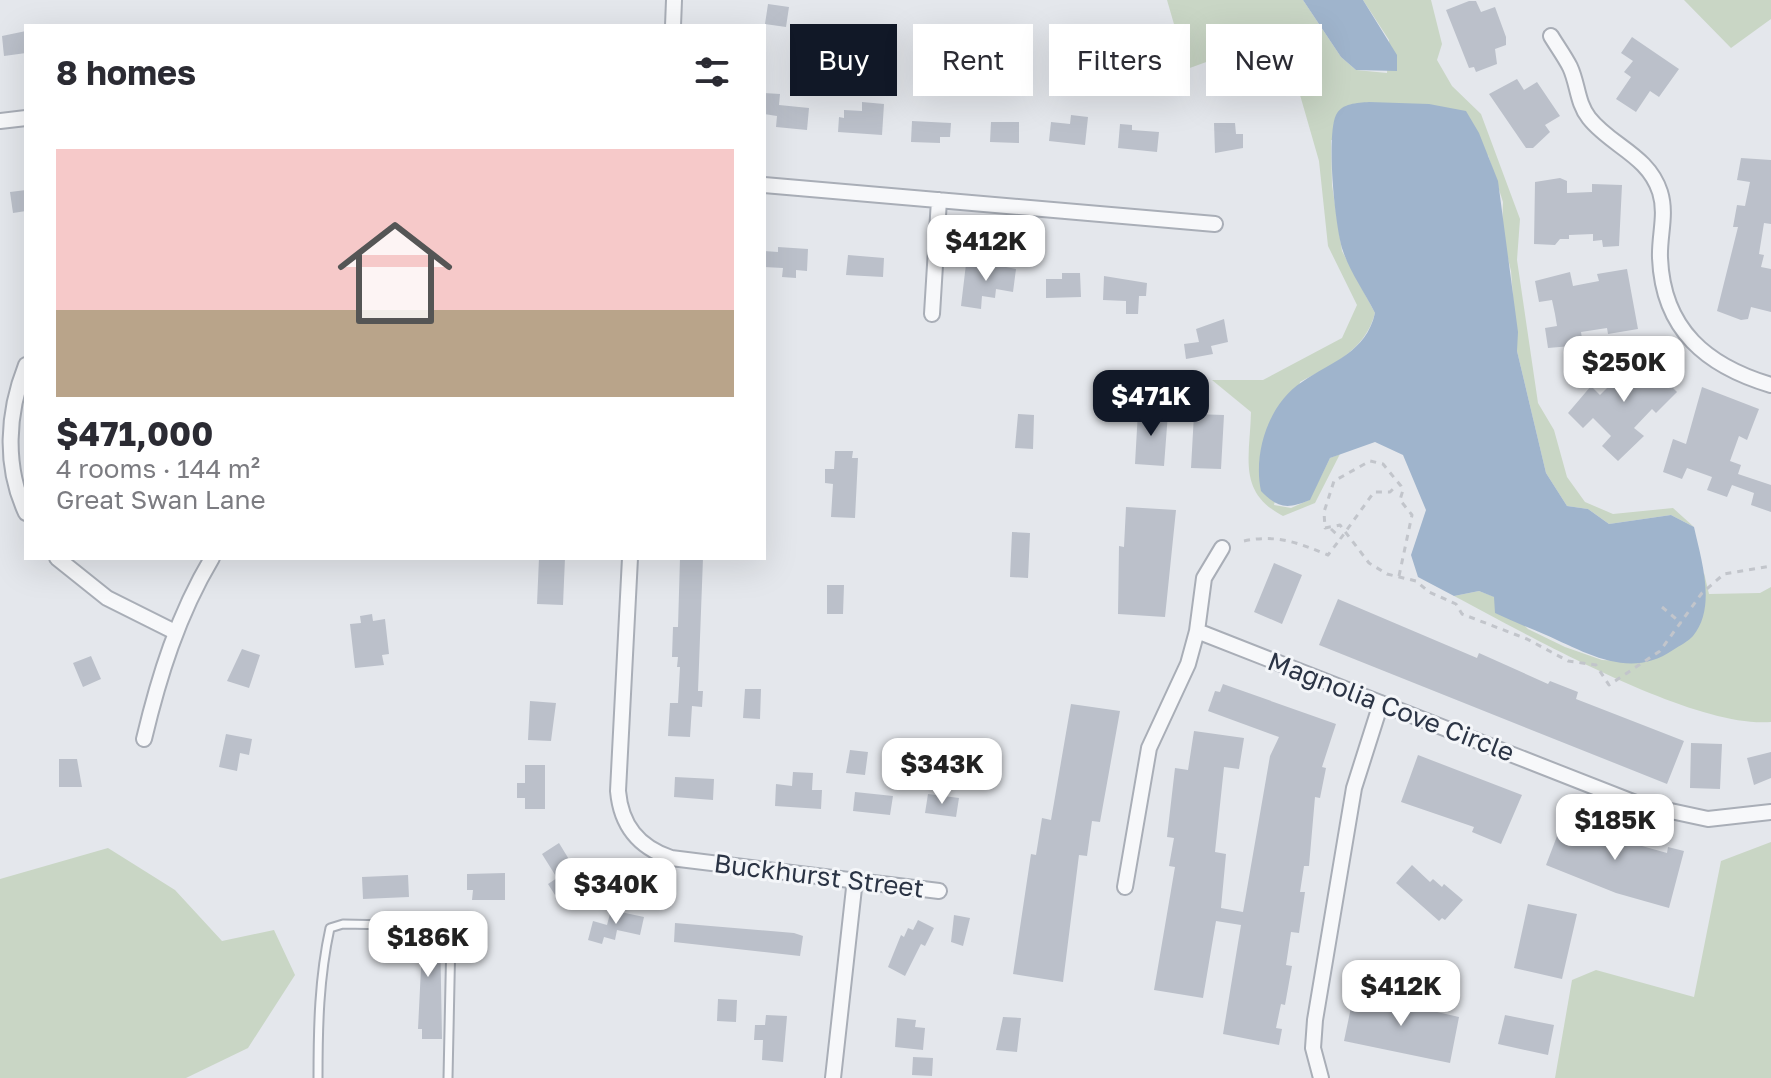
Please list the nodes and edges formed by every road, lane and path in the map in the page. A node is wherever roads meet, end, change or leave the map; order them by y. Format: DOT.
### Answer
graph roads {
  1 [pos="674,0"];
  2 [pos="673,24"];
  3 [pos="1551,36"];
  4 [pos="24,118"];
  5 [pos="0,121"];
  6 [pos="766,185"];
  7 [pos="939,200"];
  8 [pos="1215,224"];
  9 [pos="932,314"];
  10 [pos="24,371"];
  11 [pos="1771,385"];
  12 [pos="1397,485"];
  13 [pos="1390,492"];
  14 [pos="1400,500"];
  15 [pos="24,508"];
  16 [pos="1331,529"];
  17 [pos="1346,533"];
  18 [pos="1341,538"];
  19 [pos="1244,541"];
  20 [pos="1222,548"];
  21 [pos="60,560"];
  22 [pos="211,560"];
  23 [pos="630,560"];
  24 [pos="1771,566"];
  25 [pos="1399,576"];
  26 [pos="1662,607"];
  27 [pos="1681,623"];
  28 [pos="1197,631"];
  29 [pos="175,632"];
  30 [pos="1381,703"];
  31 [pos="144,739"];
  32 [pos="1771,812"];
  33 [pos="855,879"];
  34 [pos="1125,887"];
  35 [pos="939,891"];
  36 [pos="318,1078"];
  37 [pos="448,1078"];
  38 [pos="833,1078"];
  39 [pos="1321,1078"];
  1 -- 2 [label="street"];
  3 -- 11 [label="street"];
  4 -- 5 [label="street"];
  6 -- 7 [label="street"];
  7 -- 8 [label="street"];
  7 -- 9 [label="street"];
  10 -- 15 [label="street"];
  12 -- 13 [label="path"];
  12 -- 14 [label="path"];
  12 -- 16 [label="path"];
  13 -- 14 [label="path"];
  13 -- 17 [label="path"];
  14 -- 25 [label="path"];
  16 -- 17 [label="path"];
  16 -- 18 [label="path"];
  17 -- 18 [label="path"];
  17 -- 25 [label="path"];
  18 -- 19 [label="path"];
  20 -- 28 [label="street"];
  21 -- 29 [label="street"];
  22 -- 29 [label="street"];
  23 -- 33 [label="street, Buckhurst Street"];
  24 -- 27 [label="path"];
  25 -- 27 [label="path"];
  26 -- 27 [label="path"];
  28 -- 30 [label="street, Magnolia Cove Circle"];
  28 -- 34 [label="street"];
  29 -- 31 [label="street"];
  30 -- 32 [label="street, Magnolia Cove Circle"];
  30 -- 39 [label="street"];
  33 -- 35 [label="street, Buckhurst Street"];
  33 -- 38 [label="street"];
  36 -- 37 [label="lane"];
}
